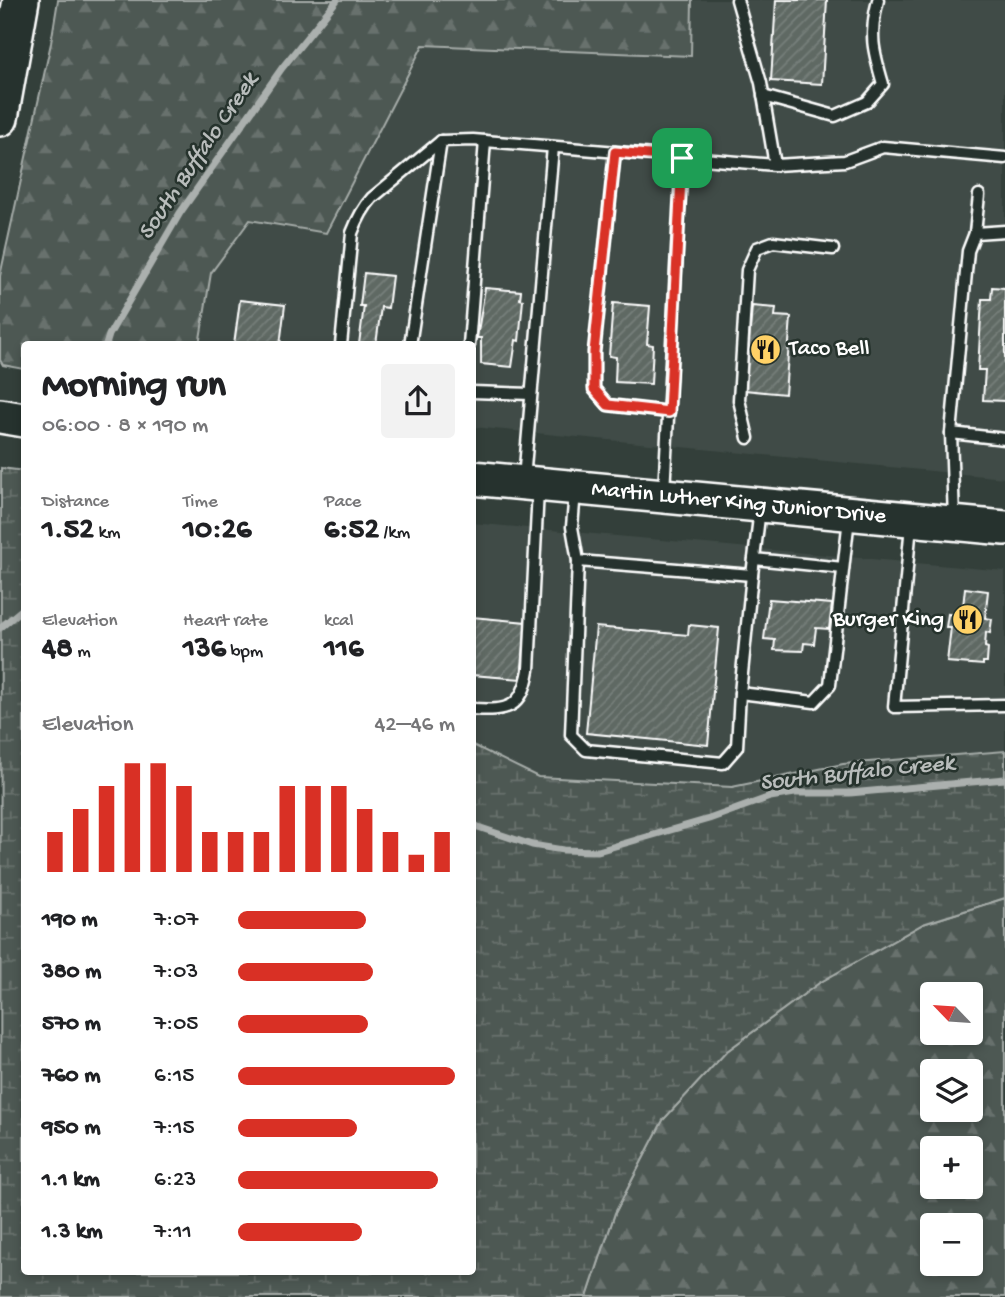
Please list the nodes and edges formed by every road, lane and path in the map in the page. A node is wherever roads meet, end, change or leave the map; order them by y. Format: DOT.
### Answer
graph roads {
  1 [pos="21,0"];
  2 [pos="737,0"];
  3 [pos="878,0"];
  4 [pos="763,96"];
  5 [pos="0,118"];
  6 [pos="441,141"];
  7 [pos="485,141"];
  8 [pos="553,147"];
  9 [pos="615,152"];
  10 [pos="682,158"];
  11 [pos="1005,158"];
  12 [pos="775,165"];
  13 [pos="979,195"];
  14 [pos="1005,231"];
  15 [pos="975,233"];
  16 [pos="833,249"];
  17 [pos="341,341"];
  18 [pos="411,341"];
  19 [pos="469,341"];
  20 [pos="476,392"];
  21 [pos="531,394"];
  22 [pos="669,412"];
  23 [pos="0,416"];
  24 [pos="21,420"];
  25 [pos="951,433"];
  26 [pos="748,438"];
  27 [pos="1005,439"];
  28 [pos="476,478"];
  29 [pos="531,484"];
  30 [pos="575,488"];
  31 [pos="664,496"];
  32 [pos="760,505"];
  33 [pos="849,514"];
  34 [pos="912,519"];
  35 [pos="954,523"];
  36 [pos="1005,528"];
  37 [pos="754,559"];
  38 [pos="578,561"];
  39 [pos="843,568"];
  40 [pos="752,575"];
  41 [pos="740,693"];
  42 [pos="1005,705"];
  43 [pos="476,709"];
  1 -- 5 [label="highway"];
  2 -- 4 [label="lane"];
  3 -- 4 [label="lane"];
  4 -- 12 [label="lane"];
  6 -- 7 [label="lane"];
  6 -- 17 [label="lane"];
  6 -- 18 [label="lane"];
  7 -- 8 [label="lane"];
  7 -- 19 [label="lane"];
  8 -- 9 [label="lane"];
  8 -- 21 [label="lane"];
  9 -- 10 [label="lane"];
  9 -- 22 [label="lane"];
  10 -- 12 [label="lane"];
  10 -- 22 [label="lane"];
  11 -- 12 [label="lane"];
  13 -- 15 [label="lane"];
  14 -- 15 [label="lane"];
  15 -- 25 [label="lane"];
  16 -- 26 [label="lane"];
  20 -- 21 [label="lane"];
  21 -- 29 [label="lane"];
  22 -- 31 [label="lane"];
  23 -- 24 [label="highway"];
  25 -- 27 [label="lane"];
  25 -- 35 [label="lane"];
  28 -- 29 [label="highway, Martin Luther King Junior Drive"];
  29 -- 30 [label="highway, Martin Luther King Junior Drive"];
  29 -- 43 [label="lane"];
  30 -- 31 [label="highway, Martin Luther King Junior Drive"];
  30 -- 38 [label="lane"];
  31 -- 32 [label="highway, Martin Luther King Junior Drive"];
  32 -- 33 [label="highway, Martin Luther King Junior Drive"];
  32 -- 37 [label="lane"];
  33 -- 34 [label="highway, Martin Luther King Junior Drive"];
  33 -- 39 [label="lane"];
  34 -- 35 [label="highway, Martin Luther King Junior Drive"];
  34 -- 42 [label="lane"];
  35 -- 36 [label="highway, Martin Luther King Junior Drive"];
  37 -- 39 [label="lane"];
  37 -- 40 [label="lane"];
  38 -- 40 [label="lane"];
  38 -- 41 [label="lane"];
  39 -- 41 [label="lane"];
  40 -- 41 [label="lane"];
}
